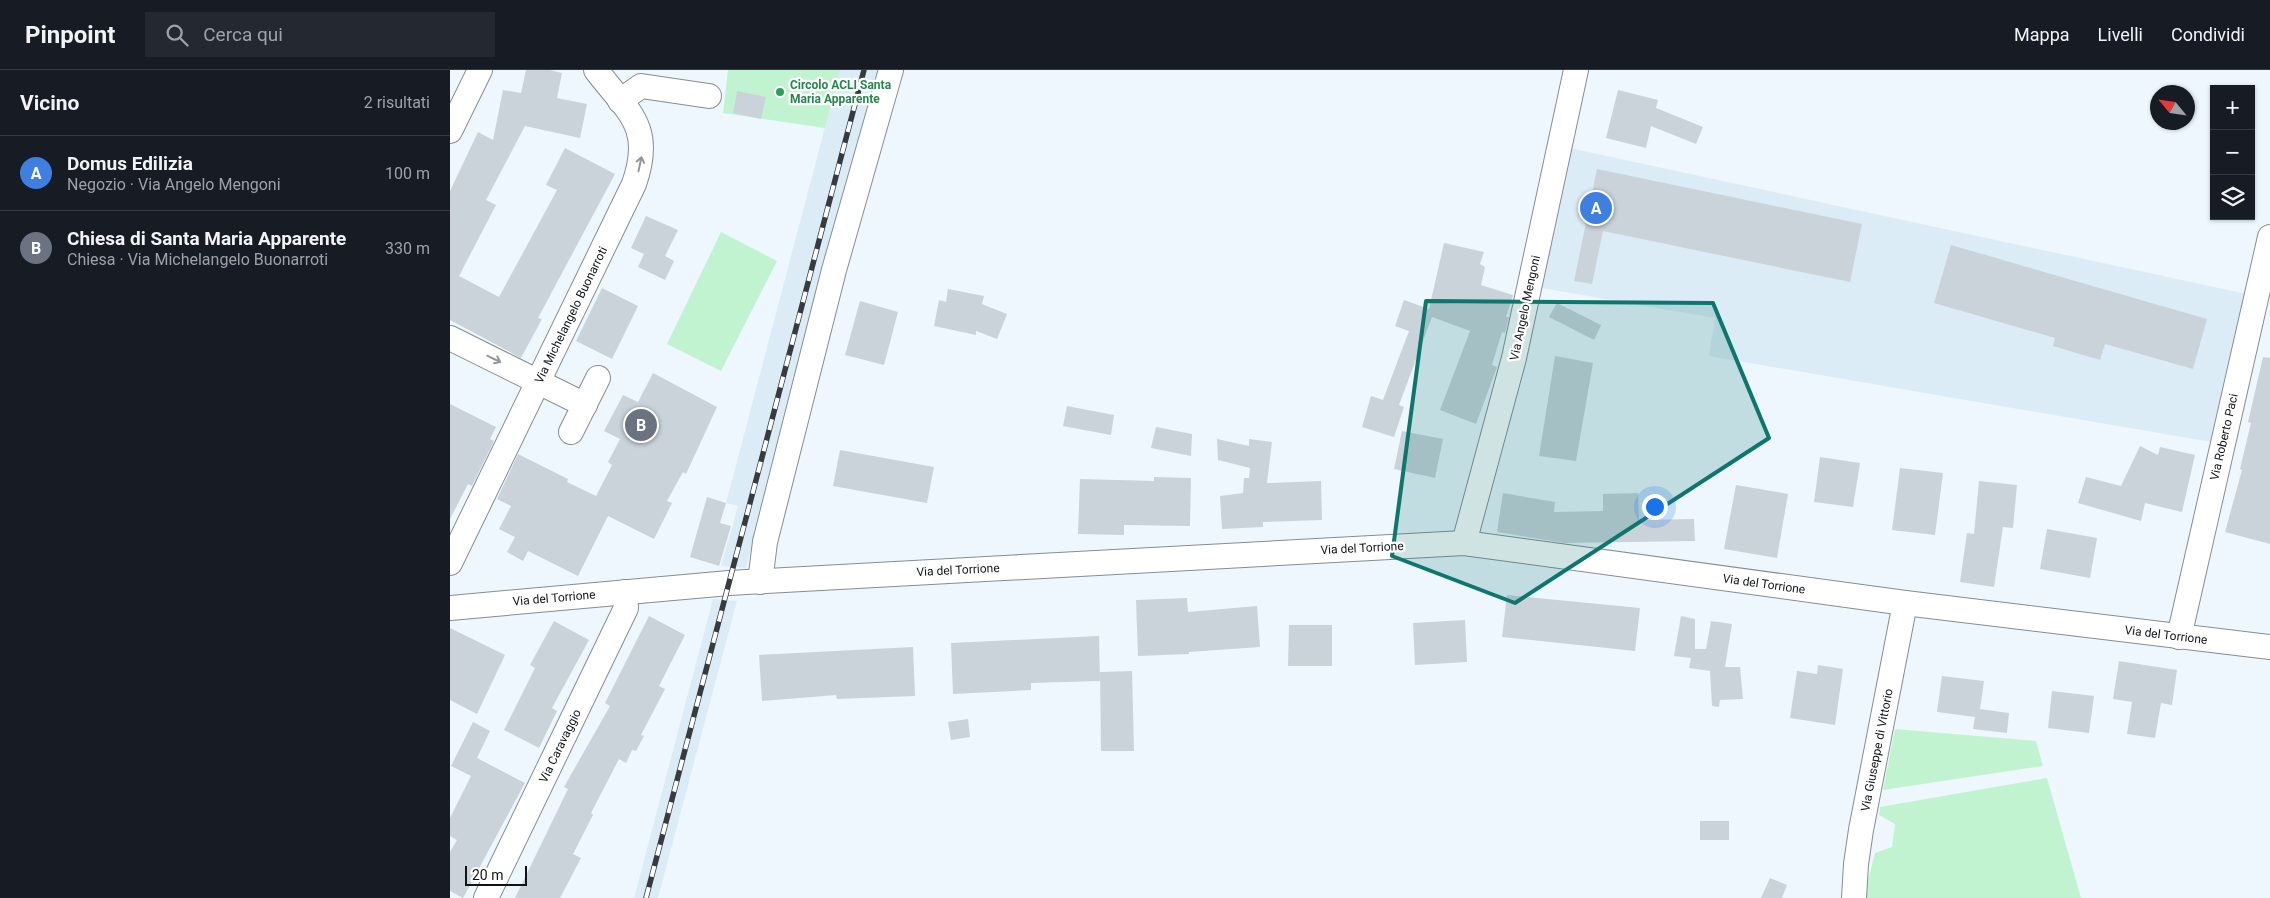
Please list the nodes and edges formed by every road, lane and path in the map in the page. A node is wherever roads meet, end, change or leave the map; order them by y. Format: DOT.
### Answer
graph roads {
  1 [pos="480,70"];
  2 [pos="596,70"];
  3 [pos="891,70"];
  4 [pos="1576,70"];
  5 [pos="710,96"];
  6 [pos="620,101"];
  7 [pos="450,131"];
  8 [pos="2270,237"];
  9 [pos="450,338"];
  10 [pos="598,378"];
  11 [pos="539,381"];
  12 [pos="585,405"];
  13 [pos="571,432"];
  14 [pos="1464,543"];
  15 [pos="450,563"];
  16 [pos="760,582"];
  17 [pos="625,592"];
  18 [pos="1905,603"];
  19 [pos="450,608"];
  20 [pos="2179,637"];
  21 [pos="2270,647"];
  22 [pos="486,898"];
  23 [pos="1854,898"];
  1 -- 7 [label="street"];
  2 -- 6 [label="street, Via Michelangelo Buonarroti"];
  3 -- 16 [label="street"];
  4 -- 14 [label="street, Via Angelo Mengoni"];
  5 -- 6 [label="street"];
  11 -- 6 [label="street, Via Michelangelo Buonarroti, one-way"];
  8 -- 20 [label="street, Via Roberto Paci"];
  9 -- 11 [label="street, one-way"];
  10 -- 12 [label="street"];
  11 -- 12 [label="street"];
  11 -- 15 [label="street, Via Michelangelo Buonarroti"];
  12 -- 13 [label="street"];
  14 -- 16 [label="street, Via del Torrione"];
  14 -- 18 [label="street, Via del Torrione"];
  16 -- 17 [label="street, Via del Torrione"];
  17 -- 19 [label="street, Via del Torrione"];
  17 -- 22 [label="street, Via Caravaggio"];
  18 -- 20 [label="street, Via del Torrione"];
  18 -- 23 [label="street, Via Giuseppe di Vittorio"];
  20 -- 21 [label="street, Via del Torrione"];
}
